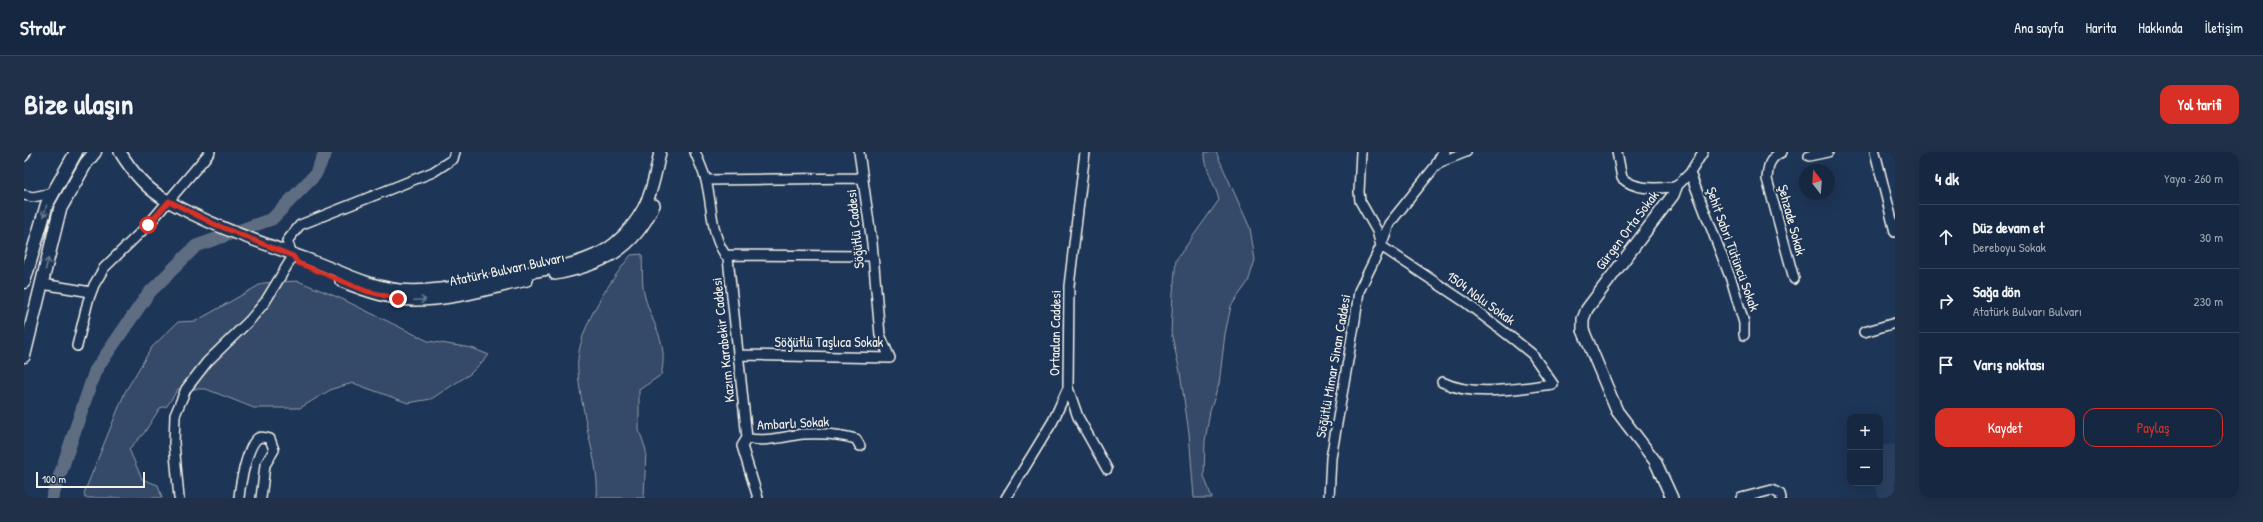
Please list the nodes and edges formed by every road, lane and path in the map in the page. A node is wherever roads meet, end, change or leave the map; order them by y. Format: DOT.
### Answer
graph roads {
  1 [pos="26,152"];
  2 [pos="95,152"];
  3 [pos="120,152"];
  4 [pos="210,152"];
  5 [pos="455,152"];
  6 [pos="660,152"];
  7 [pos="668,152"];
  8 [pos="695,152"];
  9 [pos="860,152"];
  10 [pos="1085,152"];
  11 [pos="1361,152"];
  12 [pos="1444,152"];
  13 [pos="1466,152"];
  14 [pos="1617,152"];
  15 [pos="1703,152"];
  16 [pos="1782,152"];
  17 [pos="1828,152"];
  18 [pos="1875,152"];
  19 [pos="72,153"];
  20 [pos="24,156"];
  21 [pos="1809,156"];
  22 [pos="1438,163"];
  23 [pos="1690,173"];
  24 [pos="863,178"];
  25 [pos="706,180"];
  26 [pos="1676,187"];
  27 [pos="52,194"];
  28 [pos="24,195"];
  29 [pos="169,201"];
  30 [pos="1895,232"];
  31 [pos="1381,246"];
  32 [pos="725,255"];
  33 [pos="293,256"];
  34 [pos="872,256"];
  35 [pos="1794,279"];
  36 [pos="24,282"];
  37 [pos="42,284"];
  38 [pos="91,292"];
  39 [pos="877,303"];
  40 [pos="1895,323"];
  41 [pos="1864,332"];
  42 [pos="1744,335"];
  43 [pos="77,346"];
  44 [pos="738,355"];
  45 [pos="24,356"];
  46 [pos="1442,382"];
  47 [pos="1068,388"];
  48 [pos="747,438"];
  49 [pos="860,446"];
  50 [pos="1107,469"];
  51 [pos="179,498"];
  52 [pos="239,498"];
  53 [pos="261,498"];
  54 [pos="758,498"];
  55 [pos="1006,498"];
  56 [pos="1329,498"];
  57 [pos="1672,498"];
  58 [pos="1741,498"];
  59 [pos="1781,498"];
  1 -- 20 [label="street"];
  37 -- 2 [label="main road, one-way"];
  3 -- 29 [label="street, Atatürk Bulvarı Bulvarı"];
  4 -- 29 [label="street"];
  5 -- 33 [label="street"];
  6 -- 33 [label="street, Atatürk Bulvarı Bulvarı"];
  33 -- 7 [label="street, Atatürk Bulvarı Bulvarı, one-way"];
  8 -- 25 [label="street, Kazım Karabekir Caddesi"];
  9 -- 24 [label="street, Söğütlü Caddesi"];
  10 -- 47 [label="street, Ortaalan Caddesi"];
  11 -- 31 [label="street"];
  12 -- 22 [label="street"];
  13 -- 22 [label="street"];
  14 -- 26 [label="street"];
  15 -- 23 [label="street, Gürgen Orta Sokak"];
  16 -- 35 [label="street, Şehzade Sokak"];
  17 -- 21 [label="street"];
  18 -- 30 [label="street"];
  19 -- 27 [label="main road"];
  22 -- 31 [label="street, Söğütlü Mimar Sinan Caddesi"];
  23 -- 26 [label="street, Gürgen Orta Sokak"];
  23 -- 42 [label="street, Şehit Sabri Tütüncü Sokak"];
  24 -- 25 [label="street"];
  24 -- 34 [label="street, Söğütlü Caddesi"];
  25 -- 32 [label="street, Kazım Karabekir Caddesi"];
  26 -- 57 [label="street, Gürgen Orta Sokak"];
  27 -- 28 [label="street"];
  27 -- 36 [label="main road, one-way"];
  29 -- 33 [label="street, Atatürk Bulvarı Bulvarı"];
  29 -- 38 [label="street"];
  31 -- 46 [label="street, 1504 Nolu Sokak"];
  31 -- 56 [label="street, Söğütlü Mimar Sinan Caddesi"];
  32 -- 34 [label="street"];
  32 -- 44 [label="street, Kazım Karabekir Caddesi"];
  33 -- 51 [label="street"];
  34 -- 39 [label="street, Söğütlü Caddesi"];
  37 -- 38 [label="street"];
  37 -- 45 [label="main road"];
  38 -- 43 [label="street"];
  39 -- 44 [label="street, Söğütlü Taşlıca Sokak"];
  40 -- 41 [label="street"];
  44 -- 48 [label="street, Kazım Karabekir Caddesi"];
  47 -- 50 [label="street"];
  47 -- 55 [label="street, Ortaalan Caddesi"];
  48 -- 49 [label="street, Ambarlı Sokak"];
  48 -- 54 [label="street, Kazım Karabekir Caddesi"];
  52 -- 53 [label="street"];
  58 -- 59 [label="street"];
}
